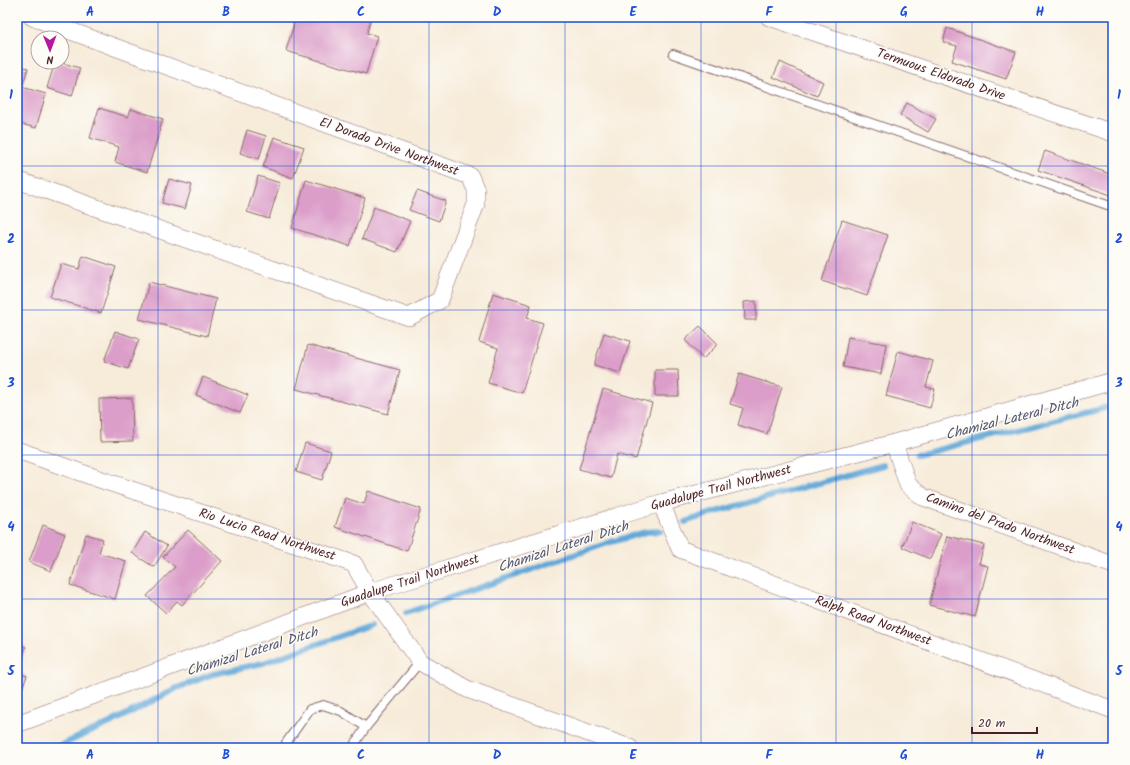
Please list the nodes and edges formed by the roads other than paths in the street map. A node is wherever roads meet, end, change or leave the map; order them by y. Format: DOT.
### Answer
graph roads {
  1 [pos="32,17"];
  2 [pos="769,17"];
  3 [pos="673,54"];
  4 [pos="1113,133"];
  5 [pos="17,180"];
  6 [pos="1113,207"];
  7 [pos="1113,381"];
  8 [pos="894,443"];
  9 [pos="17,450"];
  10 [pos="661,503"];
  11 [pos="1113,565"];
  12 [pos="370,592"];
  13 [pos="420,662"];
  14 [pos="1113,710"];
  15 [pos="17,724"];
  16 [pos="366,727"];
  17 [pos="292,748"];
  18 [pos="352,748"];
  19 [pos="630,748"];
  1 -- 5 [label="street, El Dorado Drive Northwest"];
  2 -- 4 [label="street, Termuous Eldorado Drive"];
  3 -- 6 [label="lane"];
  7 -- 8 [label="street, Guadalupe Trail Northwest"];
  8 -- 10 [label="street, Guadalupe Trail Northwest"];
  8 -- 11 [label="street, Camino del Prado Northwest"];
  9 -- 12 [label="street, Rio Lucio Road Northwest"];
  10 -- 12 [label="street, Guadalupe Trail Northwest"];
  10 -- 14 [label="street, Ralph Road Northwest"];
  12 -- 13 [label="street, Rio Lucio Road Northwest"];
  12 -- 15 [label="street, Guadalupe Trail Northwest"];
  13 -- 16 [label="lane"];
  13 -- 19 [label="street, Rio Lucio Road Northwest"];
  16 -- 17 [label="lane"];
  16 -- 18 [label="lane"];
}
